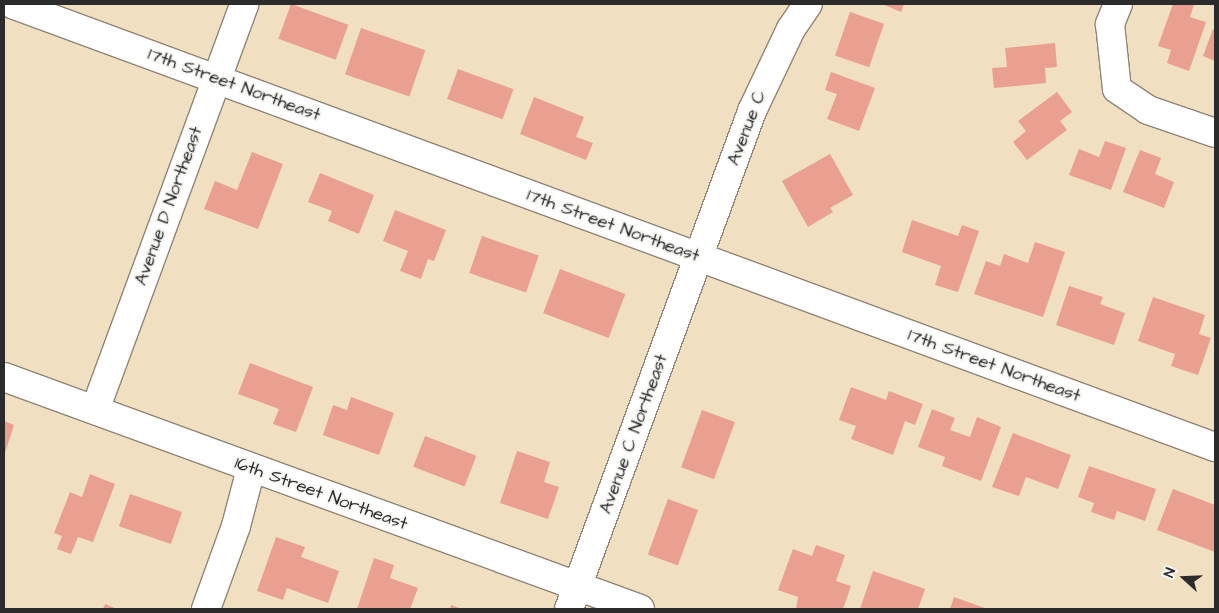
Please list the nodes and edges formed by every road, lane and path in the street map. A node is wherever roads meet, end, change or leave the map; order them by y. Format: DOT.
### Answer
graph roads {
  1 [pos="12,4"];
  2 [pos="244,4"];
  3 [pos="808,4"];
  4 [pos="1118,4"];
  5 [pos="216,79"];
  6 [pos="1215,133"];
  7 [pos="700,258"];
  8 [pos="4,377"];
  9 [pos="95,410"];
  10 [pos="1215,447"];
  11 [pos="251,469"];
  12 [pos="573,598"];
  13 [pos="206,609"];
  14 [pos="640,609"];
  1 -- 5 [label="street, 17th Street Northeast"];
  2 -- 5 [label="street, Avenue D Northeast"];
  3 -- 7 [label="street, Avenue C"];
  4 -- 6 [label="street"];
  5 -- 7 [label="street, 17th Street Northeast"];
  5 -- 9 [label="street, Avenue D Northeast"];
  7 -- 10 [label="street, 17th Street Northeast"];
  7 -- 12 [label="street, Avenue C Northeast"];
  8 -- 9 [label="street, 16th Street Northeast"];
  9 -- 11 [label="street, 16th Street Northeast"];
  11 -- 12 [label="street, 16th Street Northeast"];
  11 -- 13 [label="street"];
  12 -- 14 [label="street, 16th Street Northeast"];
}
